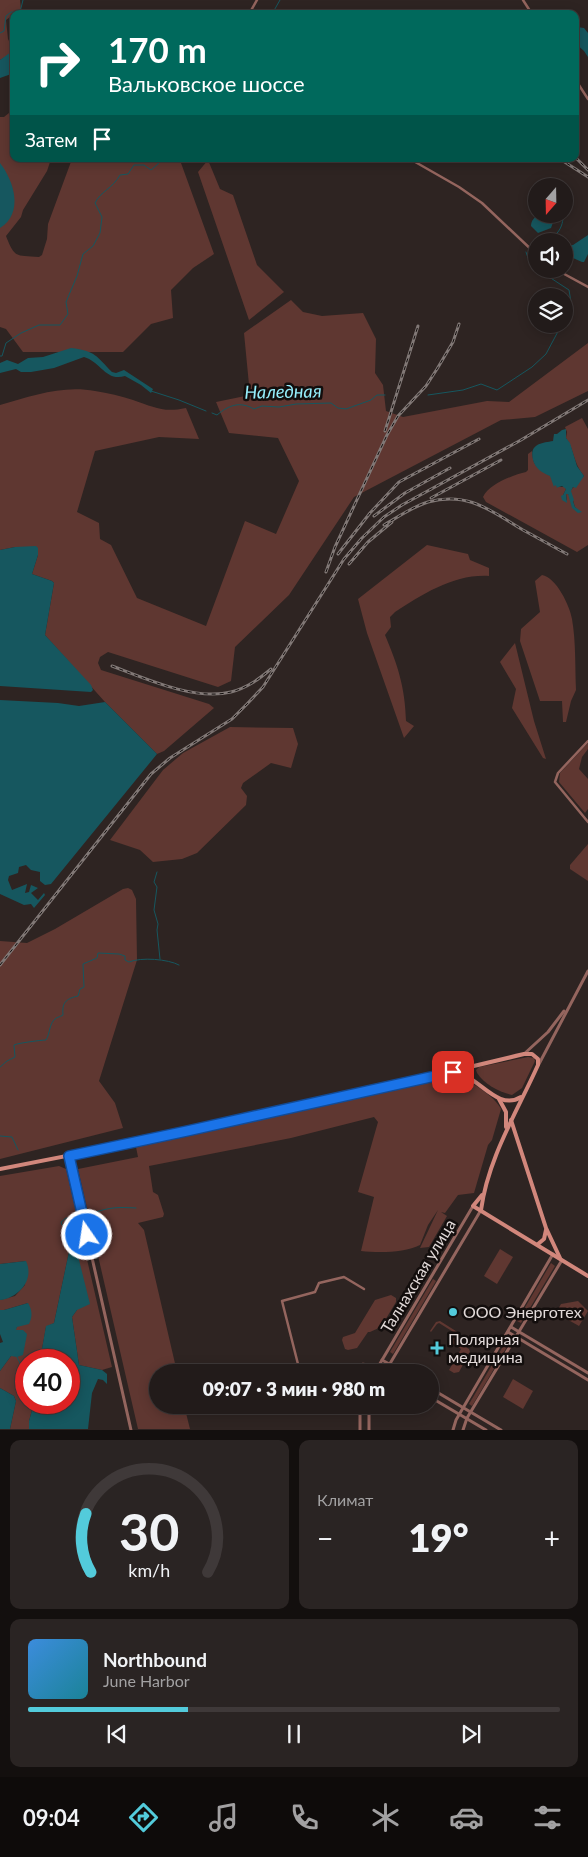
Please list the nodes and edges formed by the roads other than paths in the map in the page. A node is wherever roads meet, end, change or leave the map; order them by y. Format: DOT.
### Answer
graph roads {
  1 [pos="579,85"];
  2 [pos="588,99"];
  3 [pos="415,162"];
  4 [pos="528,246"];
  5 [pos="572,278"];
  6 [pos="588,287"];
  7 [pos="588,741"];
  8 [pos="588,822"];
  9 [pos="588,971"];
  10 [pos="568,1007"];
  11 [pos="524,1054"];
  12 [pos="540,1063"];
  13 [pos="476,1066"];
  14 [pos="453,1072"];
  15 [pos="471,1076"];
  16 [pos="523,1096"];
  17 [pos="498,1098"];
  18 [pos="511,1120"];
  19 [pos="506,1129"];
  20 [pos="69,1156"];
  21 [pos="0,1169"];
  22 [pos="484,1193"];
  23 [pos="474,1206"];
  24 [pos="481,1210"];
  25 [pos="546,1228"];
  26 [pos="538,1244"];
  27 [pos="553,1254"];
  28 [pos="562,1260"];
  29 [pos="588,1276"];
  30 [pos="364,1289"];
  31 [pos="511,1327"];
  32 [pos="508,1332"];
  33 [pos="519,1332"];
  34 [pos="516,1337"];
  35 [pos="382,1360"];
  36 [pos="571,1363"];
  37 [pos="298,1364"];
  38 [pos="379,1364"];
  39 [pos="390,1364"];
  40 [pos="568,1368"];
  41 [pos="588,1373"];
  42 [pos="588,1380"];
  43 [pos="439,1393"];
  44 [pos="439,1402"];
  45 [pos="464,1408"];
  46 [pos="471,1412"];
  47 [pos="360,1414"];
  48 [pos="369,1414"];
  49 [pos="460,1414"];
  50 [pos="467,1418"];
  51 [pos="131,1430"];
  52 [pos="360,1430"];
  53 [pos="369,1430"];
  54 [pos="453,1430"];
  55 [pos="463,1430"];
  56 [pos="486,1430"];
  57 [pos="501,1430"];
  1 -- 2 [label="street"];
  3 -- 4 [label="street"];
  5 -- 6 [label="street"];
  7 -- 8 [label="street"];
  9 -- 10 [label="street"];
  10 -- 11 [label="street"];
  10 -- 12 [label="street, Талнахская улица"];
  11 -- 12 [label="main road"];
  11 -- 13 [label="main road"];
  12 -- 16 [label="main road, Талнахская улица"];
  13 -- 14 [label="main road"];
  13 -- 15 [label="main road"];
  14 -- 15 [label="main road"];
  14 -- 20 [label="main road"];
  15 -- 17 [label="main road"];
  16 -- 17 [label="main road"];
  16 -- 18 [label="main road, Талнахская улица"];
  17 -- 19 [label="main road"];
  18 -- 19 [label="main road, Талнахская улица"];
  18 -- 25 [label="main road"];
  19 -- 22 [label="main road, Талнахская улица"];
  20 -- 21 [label="main road"];
  20 -- 51 [label="street"];
  22 -- 23 [label="main road, Талнахская улица"];
  22 -- 24 [label="main road, Талнахская улица"];
  23 -- 24 [label="main road"];
  23 -- 35 [label="street, Талнахская улица"];
  24 -- 26 [label="main road"];
  24 -- 39 [label="street, Талнахская улица"];
  25 -- 26 [label="main road"];
  25 -- 28 [label="main road"];
  26 -- 27 [label="main road"];
  27 -- 28 [label="main road"];
  27 -- 31 [label="street"];
  28 -- 29 [label="main road"];
  28 -- 33 [label="street"];
  30 -- 37 [label="street"];
  31 -- 32 [label="street"];
  31 -- 33 [label="street"];
  32 -- 34 [label="street"];
  32 -- 45 [label="street"];
  33 -- 34 [label="street"];
  33 -- 36 [label="street"];
  34 -- 40 [label="street"];
  34 -- 46 [label="street"];
  35 -- 38 [label="street, Талнахская улица"];
  35 -- 39 [label="street"];
  36 -- 40 [label="street"];
  36 -- 41 [label="street"];
  40 -- 42 [label="street"];
  43 -- 45 [label="street"];
  44 -- 49 [label="street"];
  45 -- 46 [label="street"];
  45 -- 49 [label="street"];
  46 -- 50 [label="street"];
  46 -- 57 [label="street"];
  47 -- 52 [label="street"];
  48 -- 53 [label="street"];
  49 -- 50 [label="street"];
  49 -- 54 [label="street"];
  50 -- 55 [label="street"];
  50 -- 56 [label="street"];
}
